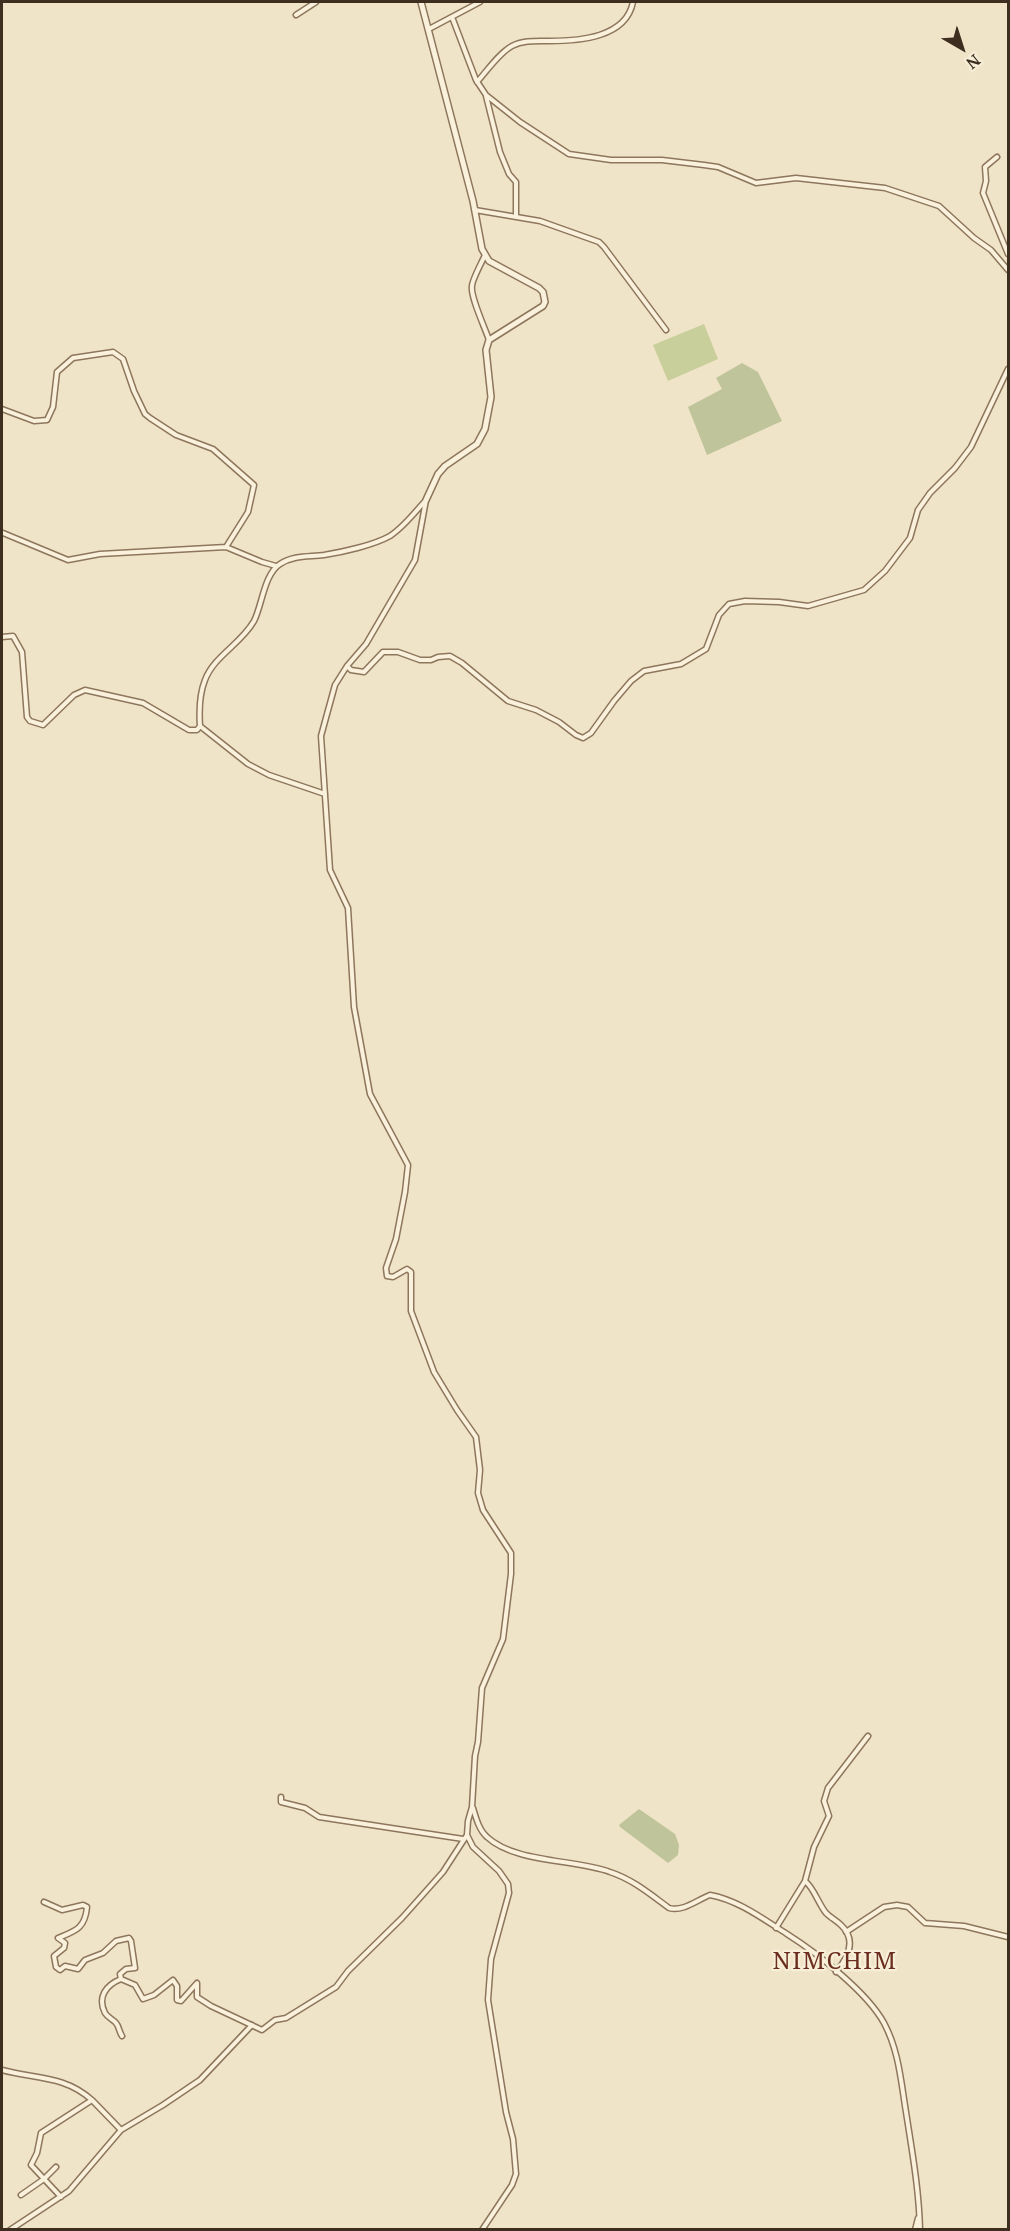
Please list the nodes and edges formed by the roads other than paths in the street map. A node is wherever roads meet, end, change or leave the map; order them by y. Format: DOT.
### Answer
graph roads {
  1 [pos="316,2"];
  2 [pos="421,2"];
  3 [pos="468,2"];
  4 [pos="480,2"];
  5 [pos="633,2"];
  6 [pos="471,7"];
  7 [pos="296,15"];
  8 [pos="452,17"];
  9 [pos="429,29"];
  10 [pos="477,82"];
  11 [pos="486,95"];
  12 [pos="997,157"];
  13 [pos="474,210"];
  14 [pos="516,217"];
  15 [pos="1008,254"];
  16 [pos="485,255"];
  17 [pos="1008,270"];
  18 [pos="666,330"];
  19 [pos="489,340"];
  20 [pos="1008,369"];
  21 [pos="2,409"];
  22 [pos="426,500"];
  23 [pos="3,533"];
  24 [pos="226,547"];
  25 [pos="276,566"];
  26 [pos="2,637"];
  27 [pos="346,666"];
  28 [pos="200,726"];
  29 [pos="325,794"];
  30 [pos="868,1736"];
  31 [pos="281,1797"];
  32 [pos="472,1808"];
  33 [pos="466,1837"];
  34 [pos="805,1881"];
  35 [pos="44,1902"];
  36 [pos="776,1928"];
  37 [pos="846,1932"];
  38 [pos="1008,1937"];
  39 [pos="836,1972"];
  40 [pos="121,1979"];
  41 [pos="252,2025"];
  42 [pos="122,2036"];
  43 [pos="2,2070"];
  44 [pos="92,2100"];
  45 [pos="121,2130"];
  46 [pos="56,2167"];
  47 [pos="44,2180"];
  48 [pos="21,2195"];
  49 [pos="61,2198"];
  50 [pos="920,2214"];
  51 [pos="10,2229"];
  52 [pos="482,2229"];
  53 [pos="915,2229"];
  54 [pos="920,2229"];
  1 -- 7 [label="street"];
  2 -- 9 [label="street"];
  3 -- 6 [label="street"];
  4 -- 6 [label="street"];
  5 -- 10 [label="street"];
  6 -- 8 [label="street"];
  8 -- 9 [label="street"];
  8 -- 10 [label="street"];
  9 -- 13 [label="street"];
  10 -- 11 [label="street"];
  11 -- 14 [label="street"];
  11 -- 17 [label="street"];
  12 -- 15 [label="street"];
  13 -- 14 [label="street"];
  13 -- 16 [label="street"];
  14 -- 18 [label="street"];
  16 -- 19 [label="street"];
  16 -- 19 [label="street"];
  19 -- 22 [label="street"];
  20 -- 27 [label="street"];
  21 -- 24 [label="street"];
  22 -- 25 [label="street"];
  22 -- 27 [label="street"];
  23 -- 24 [label="street"];
  24 -- 25 [label="street"];
  25 -- 28 [label="street"];
  26 -- 28 [label="street"];
  27 -- 29 [label="street"];
  28 -- 29 [label="street"];
  29 -- 32 [label="street"];
  30 -- 34 [label="street"];
  31 -- 33 [label="street"];
  32 -- 33 [label="street"];
  32 -- 36 [label="street"];
  33 -- 41 [label="street"];
  33 -- 52 [label="street"];
  34 -- 36 [label="street"];
  34 -- 37 [label="street"];
  35 -- 40 [label="street"];
  36 -- 39 [label="street"];
  37 -- 38 [label="street"];
  37 -- 39 [label="street"];
  39 -- 50 [label="street"];
  40 -- 41 [label="street"];
  40 -- 42 [label="street"];
  41 -- 45 [label="street"];
  43 -- 44 [label="street"];
  44 -- 45 [label="street"];
  44 -- 47 [label="street"];
  45 -- 49 [label="street"];
  46 -- 47 [label="street"];
  47 -- 48 [label="street"];
  47 -- 49 [label="street"];
  49 -- 51 [label="street"];
  50 -- 53 [label="street"];
  50 -- 54 [label="street"];
}
